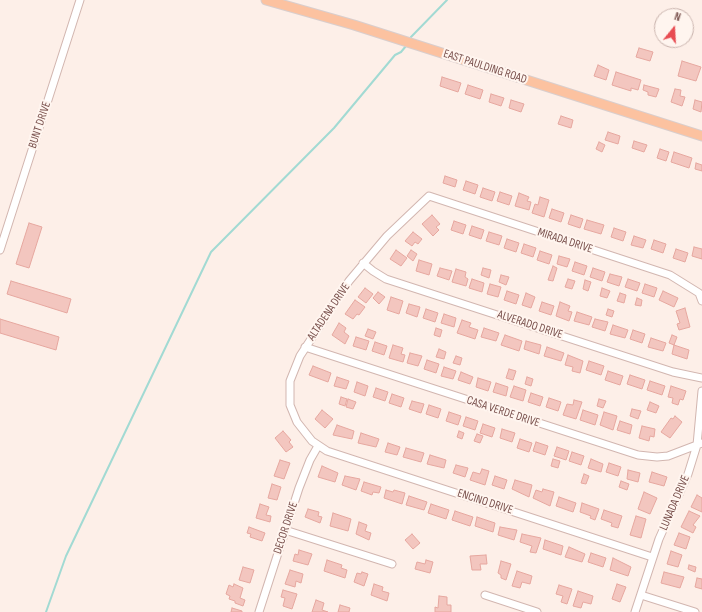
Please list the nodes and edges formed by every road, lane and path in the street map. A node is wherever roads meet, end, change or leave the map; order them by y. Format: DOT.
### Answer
graph roads {
  1 [pos="80,0"];
  2 [pos="266,0"];
  3 [pos="702,136"];
  4 [pos="429,196"];
  5 [pos="0,250"];
  6 [pos="363,263"];
  7 [pos="702,302"];
  8 [pos="305,348"];
  9 [pos="702,378"];
  10 [pos="702,391"];
  11 [pos="699,444"];
  12 [pos="318,446"];
  13 [pos="285,530"];
  14 [pos="652,557"];
  15 [pos="392,564"];
  16 [pos="484,595"];
  17 [pos="641,595"];
  18 [pos="259,612"];
  19 [pos="537,612"];
  20 [pos="635,612"];
  21 [pos="695,612"];
  1 -- 5 [label="street, BUNT DRIVE"];
  2 -- 3 [label="main road, EAST PAULDING ROAD"];
  4 -- 6 [label="street, ALTADENA DRIVE"];
  4 -- 7 [label="street, MIRADA DRIVE"];
  6 -- 8 [label="street, ALTADENA DRIVE"];
  6 -- 9 [label="street, ALVERADO DRIVE"];
  8 -- 11 [label="street, CASA VERDE DRIVE"];
  8 -- 12 [label="street, ALTADENA DRIVE"];
  10 -- 11 [label="street, LUNADA DRIVE"];
  11 -- 14 [label="street, LUNADA DRIVE"];
  12 -- 13 [label="street, DECOR DRIVE"];
  12 -- 14 [label="street, ENCINO DRIVE"];
  13 -- 15 [label="street"];
  13 -- 18 [label="street, DECOR DRIVE"];
  14 -- 17 [label="street, LUNADA DRIVE"];
  16 -- 19 [label="street"];
  17 -- 20 [label="street, LUNADA DRIVE"];
  17 -- 21 [label="street"];
}
